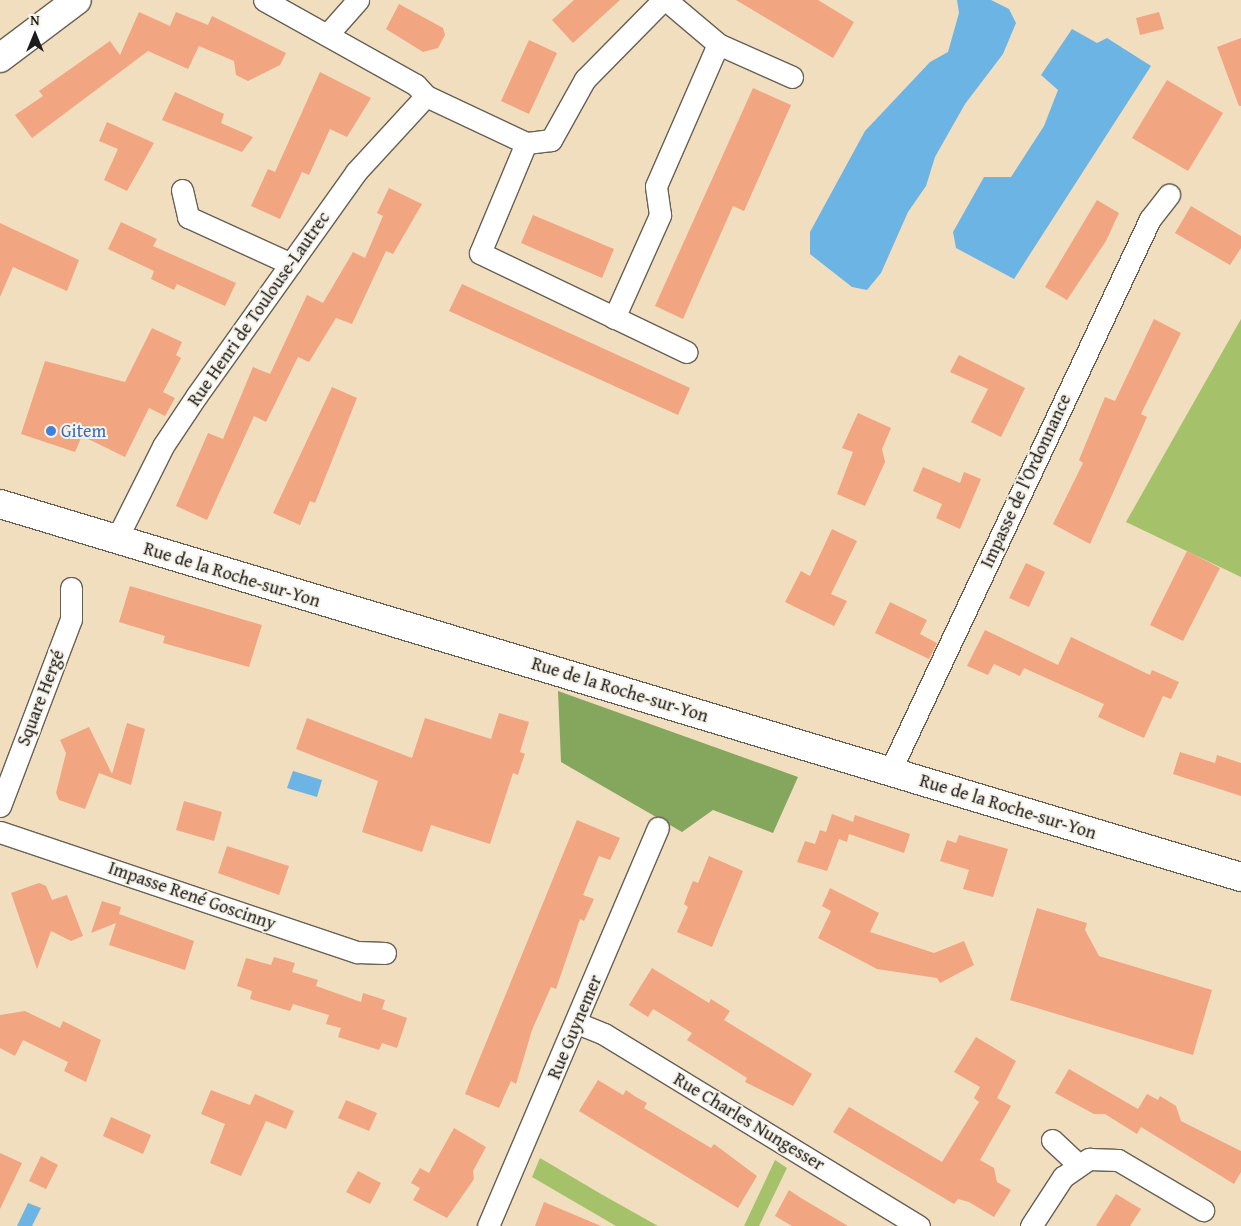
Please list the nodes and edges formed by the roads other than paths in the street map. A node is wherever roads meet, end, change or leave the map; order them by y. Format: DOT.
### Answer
graph roads {
  1 [pos="77,0"];
  2 [pos="264,0"];
  3 [pos="358,0"];
  4 [pos="665,0"];
  5 [pos="327,35"];
  6 [pos="718,44"];
  7 [pos="0,58"];
  8 [pos="792,77"];
  9 [pos="426,96"];
  10 [pos="526,143"];
  11 [pos="182,190"];
  12 [pos="1169,195"];
  13 [pos="291,264"];
  14 [pos="614,318"];
  15 [pos="686,352"];
  16 [pos="0,504"];
  17 [pos="116,540"];
  18 [pos="71,588"];
  19 [pos="890,771"];
  20 [pos="0,806"];
  21 [pos="658,828"];
  22 [pos="0,832"];
  23 [pos="1241,877"];
  24 [pos="385,953"];
  25 [pos="577,1023"];
  26 [pos="1052,1140"];
  27 [pos="1078,1164"];
  28 [pos="1203,1210"];
  29 [pos="488,1226"];
  30 [pos="920,1226"];
  31 [pos="1031,1226"];
  1 -- 7 [label="main road"];
  2 -- 5 [label="street"];
  3 -- 5 [label="street"];
  4 -- 6 [label="street"];
  4 -- 10 [label="street"];
  5 -- 9 [label="street"];
  6 -- 8 [label="street"];
  6 -- 14 [label="street"];
  9 -- 10 [label="street"];
  9 -- 13 [label="street, Rue Henri de Toulouse-Lautrec"];
  10 -- 14 [label="street"];
  11 -- 13 [label="street"];
  12 -- 19 [label="street, Impasse de l'Ordonnance"];
  13 -- 17 [label="street, Rue Henri de Toulouse-Lautrec"];
  14 -- 15 [label="street"];
  16 -- 17 [label="main road, Rue de la Roche-sur-Yon"];
  17 -- 19 [label="main road, Rue de la Roche-sur-Yon"];
  18 -- 20 [label="street, Square Hergé"];
  19 -- 23 [label="main road, Rue de la Roche-sur-Yon"];
  21 -- 25 [label="street, Rue Guynemer"];
  22 -- 24 [label="street, Impasse René Goscinny"];
  25 -- 29 [label="street, Rue Guynemer"];
  25 -- 30 [label="street, Rue Charles Nungesser"];
  26 -- 27 [label="street"];
  27 -- 28 [label="street"];
  27 -- 31 [label="street"];
}
